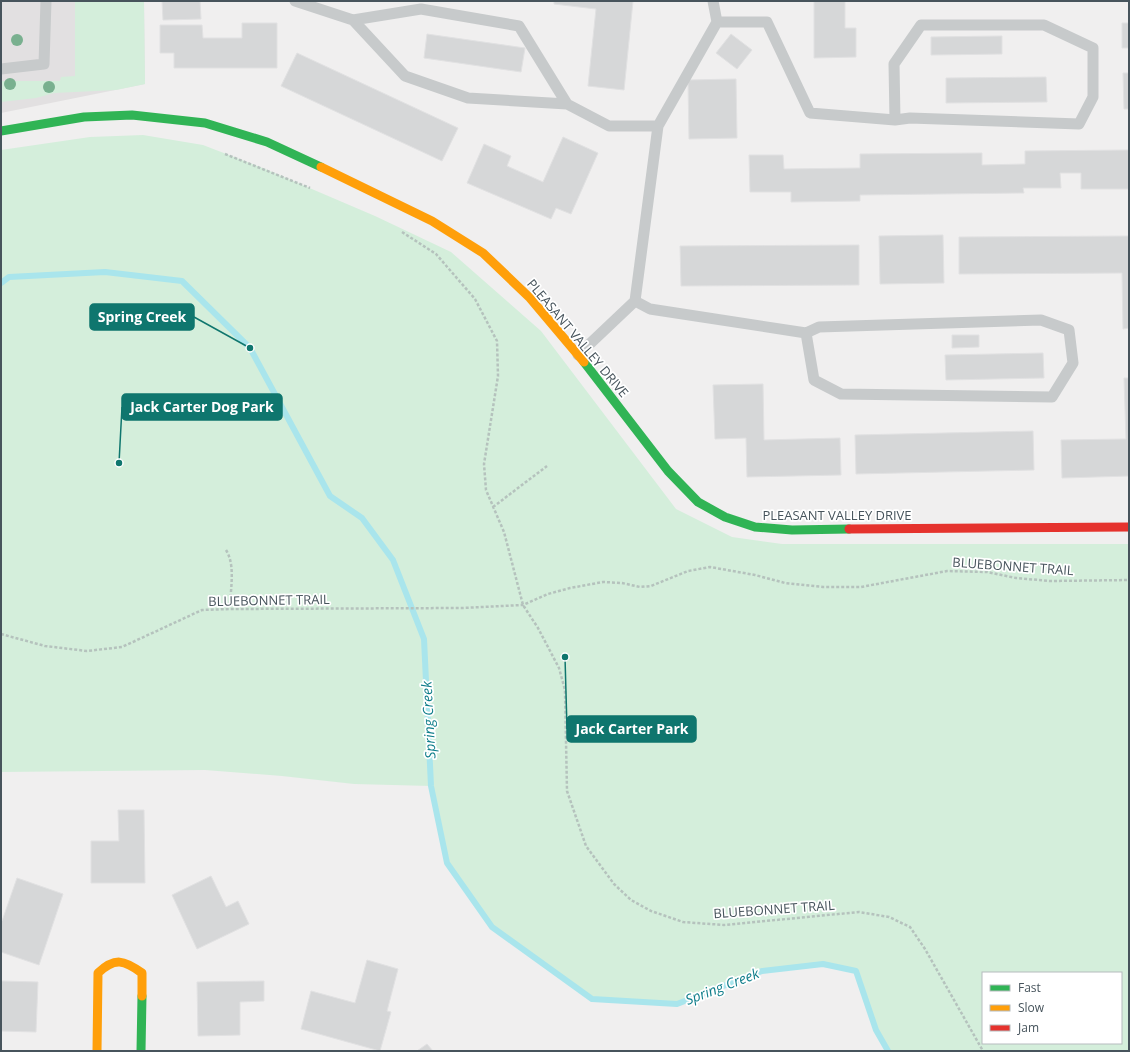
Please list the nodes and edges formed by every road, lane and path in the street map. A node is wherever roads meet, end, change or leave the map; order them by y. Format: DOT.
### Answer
graph roads {
  1 [pos="46,1"];
  2 [pos="295,1"];
  3 [pos="713,1"];
  4 [pos="353,20"];
  5 [pos="717,22"];
  6 [pos="1,69"];
  7 [pos="567,104"];
  8 [pos="895,120"];
  9 [pos="658,126"];
  10 [pos="1,131"];
  11 [pos="223,153"];
  12 [pos="317,191"];
  13 [pos="396,228"];
  14 [pos="636,301"];
  15 [pos="806,333"];
  16 [pos="578,355"];
  17 [pos="546,466"];
  18 [pos="493,507"];
  19 [pos="1129,527"];
  20 [pos="226,550"];
  21 [pos="1129,580"];
  22 [pos="523,605"];
  23 [pos="230,609"];
  24 [pos="1,634"];
  25 [pos="97,1051"];
  26 [pos="141,1051"];
  27 [pos="984,1051"];
  1 -- 6 [label="lane"];
  2 -- 4 [label="lane"];
  3 -- 5 [label="lane"];
  4 -- 7 [label="lane"];
  4 -- 7 [label="lane"];
  5 -- 8 [label="lane"];
  5 -- 9 [label="lane"];
  7 -- 9 [label="lane"];
  8 -- 8 [label="lane"];
  9 -- 14 [label="lane"];
  10 -- 16 [label="street, PLEASANT VALLEY DRIVE"];
  11 -- 12 [label="path"];
  13 -- 18 [label="path"];
  14 -- 15 [label="lane"];
  14 -- 16 [label="lane"];
  15 -- 15 [label="lane"];
  16 -- 19 [label="street, PLEASANT VALLEY DRIVE"];
  17 -- 18 [label="path"];
  18 -- 22 [label="path"];
  20 -- 23 [label="path"];
  21 -- 22 [label="path, BLUEBONNET TRAIL"];
  22 -- 23 [label="path, BLUEBONNET TRAIL"];
  22 -- 27 [label="path, BLUEBONNET TRAIL"];
  23 -- 24 [label="path, BLUEBONNET TRAIL"];
  25 -- 26 [label="street"];
}
